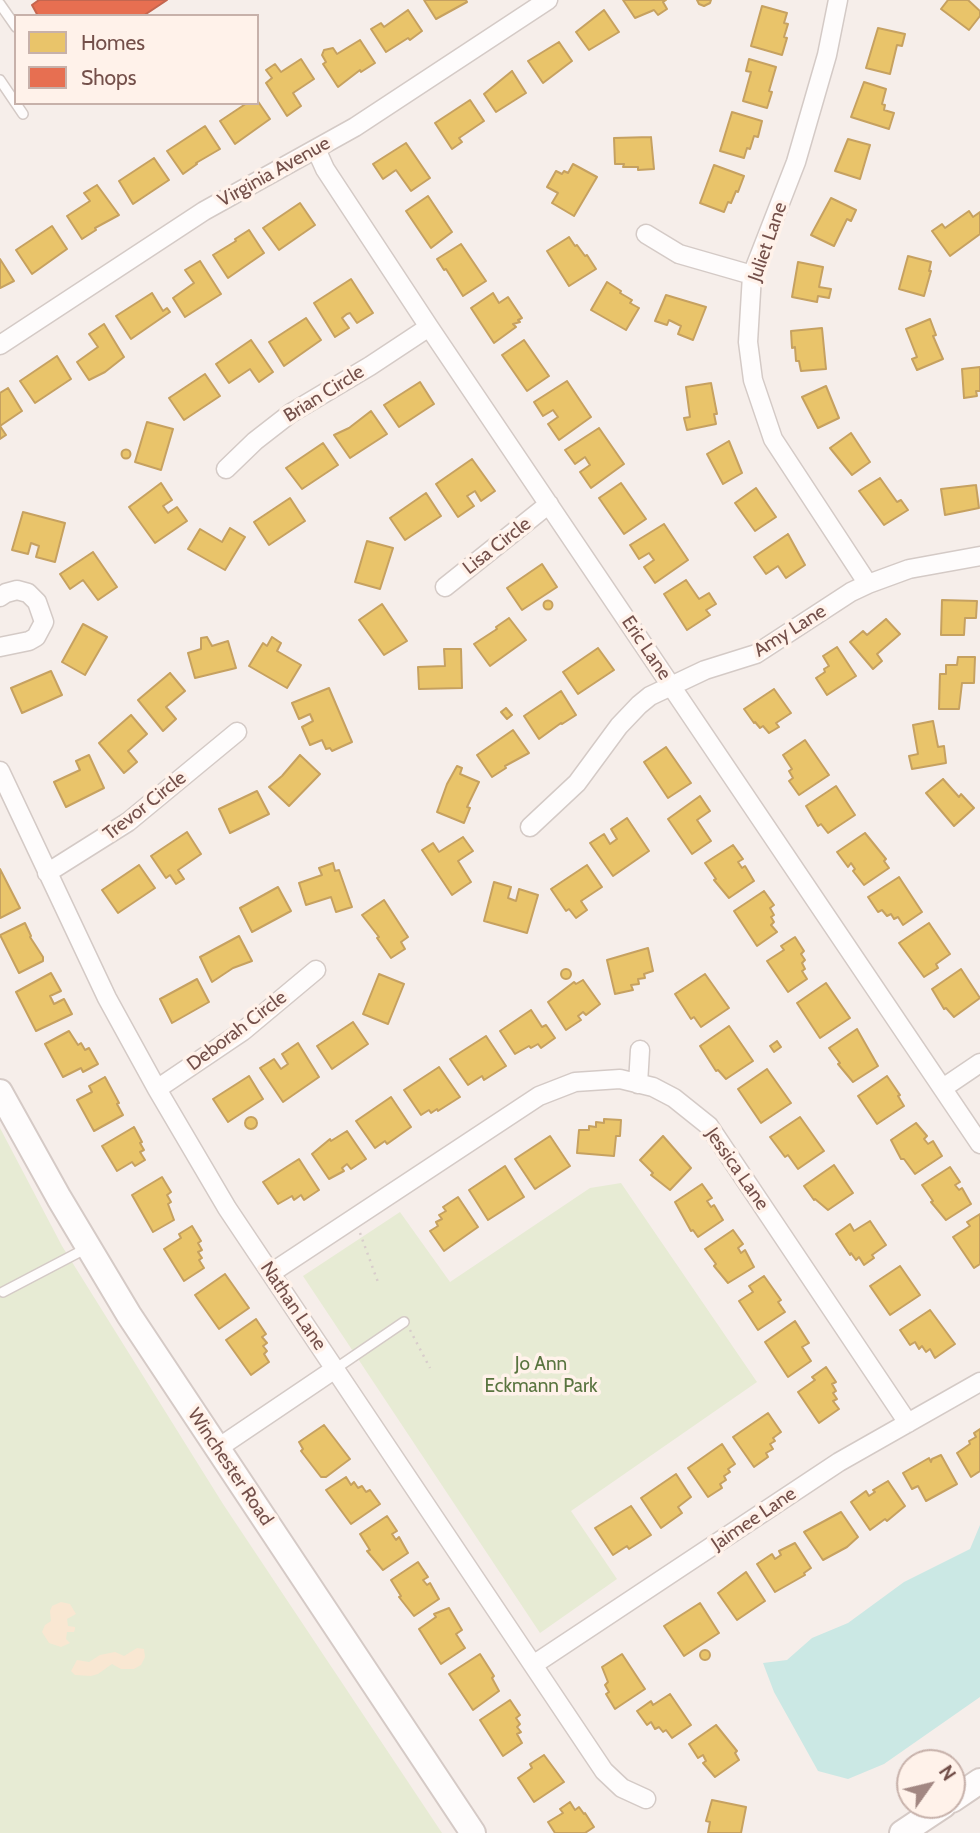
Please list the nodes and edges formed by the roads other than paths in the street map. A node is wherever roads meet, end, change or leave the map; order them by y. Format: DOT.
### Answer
graph roads {
  1 [pos="548,0"];
  2 [pos="838,0"];
  3 [pos="0,4"];
  4 [pos="14,24"];
  5 [pos="0,80"];
  6 [pos="14,101"];
  7 [pos="17,105"];
  8 [pos="23,114"];
  9 [pos="316,149"];
  10 [pos="646,234"];
  11 [pos="752,275"];
  12 [pos="429,327"];
  13 [pos="0,345"];
  14 [pos="226,469"];
  15 [pos="549,504"];
  16 [pos="980,556"];
  17 [pos="869,584"];
  18 [pos="445,587"];
  19 [pos="0,597"];
  20 [pos="0,647"];
  21 [pos="671,685"];
  22 [pos="237,732"];
  23 [pos="0,771"];
  24 [pos="530,827"];
  25 [pos="47,873"];
  26 [pos="316,970"];
  27 [pos="640,1050"];
  28 [pos="980,1063"];
  29 [pos="638,1084"];
  30 [pos="943,1088"];
  31 [pos="156,1090"];
  32 [pos="0,1092"];
  33 [pos="980,1144"];
  34 [pos="89,1247"];
  35 [pos="271,1273"];
  36 [pos="3,1292"];
  37 [pos="404,1322"];
  38 [pos="335,1369"];
  39 [pos="980,1382"];
  40 [pos="908,1423"];
  41 [pos="218,1448"];
  42 [pos="533,1665"];
  43 [pos="646,1799"];
  44 [pos="923,1819"];
  45 [pos="473,1833"];
  46 [pos="902,1833"];
  1 -- 9 [label="street, Virginia Avenue"];
  2 -- 11 [label="street, Juliet Lane"];
  3 -- 4 [label="lane"];
  5 -- 6 [label="lane"];
  7 -- 8 [label="lane"];
  9 -- 12 [label="street, Eric Lane"];
  9 -- 13 [label="street, Virginia Avenue"];
  10 -- 11 [label="street"];
  11 -- 17 [label="street, Juliet Lane"];
  12 -- 14 [label="street, Brian Circle"];
  12 -- 15 [label="street, Eric Lane"];
  15 -- 18 [label="street, Lisa Circle"];
  15 -- 21 [label="street, Eric Lane"];
  16 -- 17 [label="street, Amy Lane"];
  17 -- 21 [label="street, Amy Lane"];
  19 -- 20 [label="street"];
  21 -- 24 [label="street, Amy Lane"];
  21 -- 30 [label="street, Eric Lane"];
  22 -- 25 [label="street, Trevor Circle"];
  23 -- 25 [label="street, Nathan Lane"];
  25 -- 31 [label="street, Nathan Lane"];
  26 -- 31 [label="street, Deborah Circle"];
  27 -- 29 [label="street"];
  28 -- 30 [label="street"];
  29 -- 35 [label="street, Jessica Lane"];
  29 -- 40 [label="street, Jessica Lane"];
  30 -- 33 [label="street, Eric Lane"];
  31 -- 35 [label="street, Nathan Lane"];
  32 -- 34 [label="main road, Winchester Road"];
  34 -- 36 [label="lane"];
  34 -- 41 [label="main road, Winchester Road"];
  35 -- 38 [label="street, Nathan Lane"];
  37 -- 38 [label="lane"];
  38 -- 41 [label="street"];
  38 -- 42 [label="street, Nathan Lane"];
  39 -- 40 [label="street, Jaimee Lane"];
  40 -- 42 [label="street, Jaimee Lane"];
  41 -- 45 [label="main road, Winchester Road"];
  42 -- 43 [label="street, Nathan Lane"];
  44 -- 46 [label="main road"];
}
